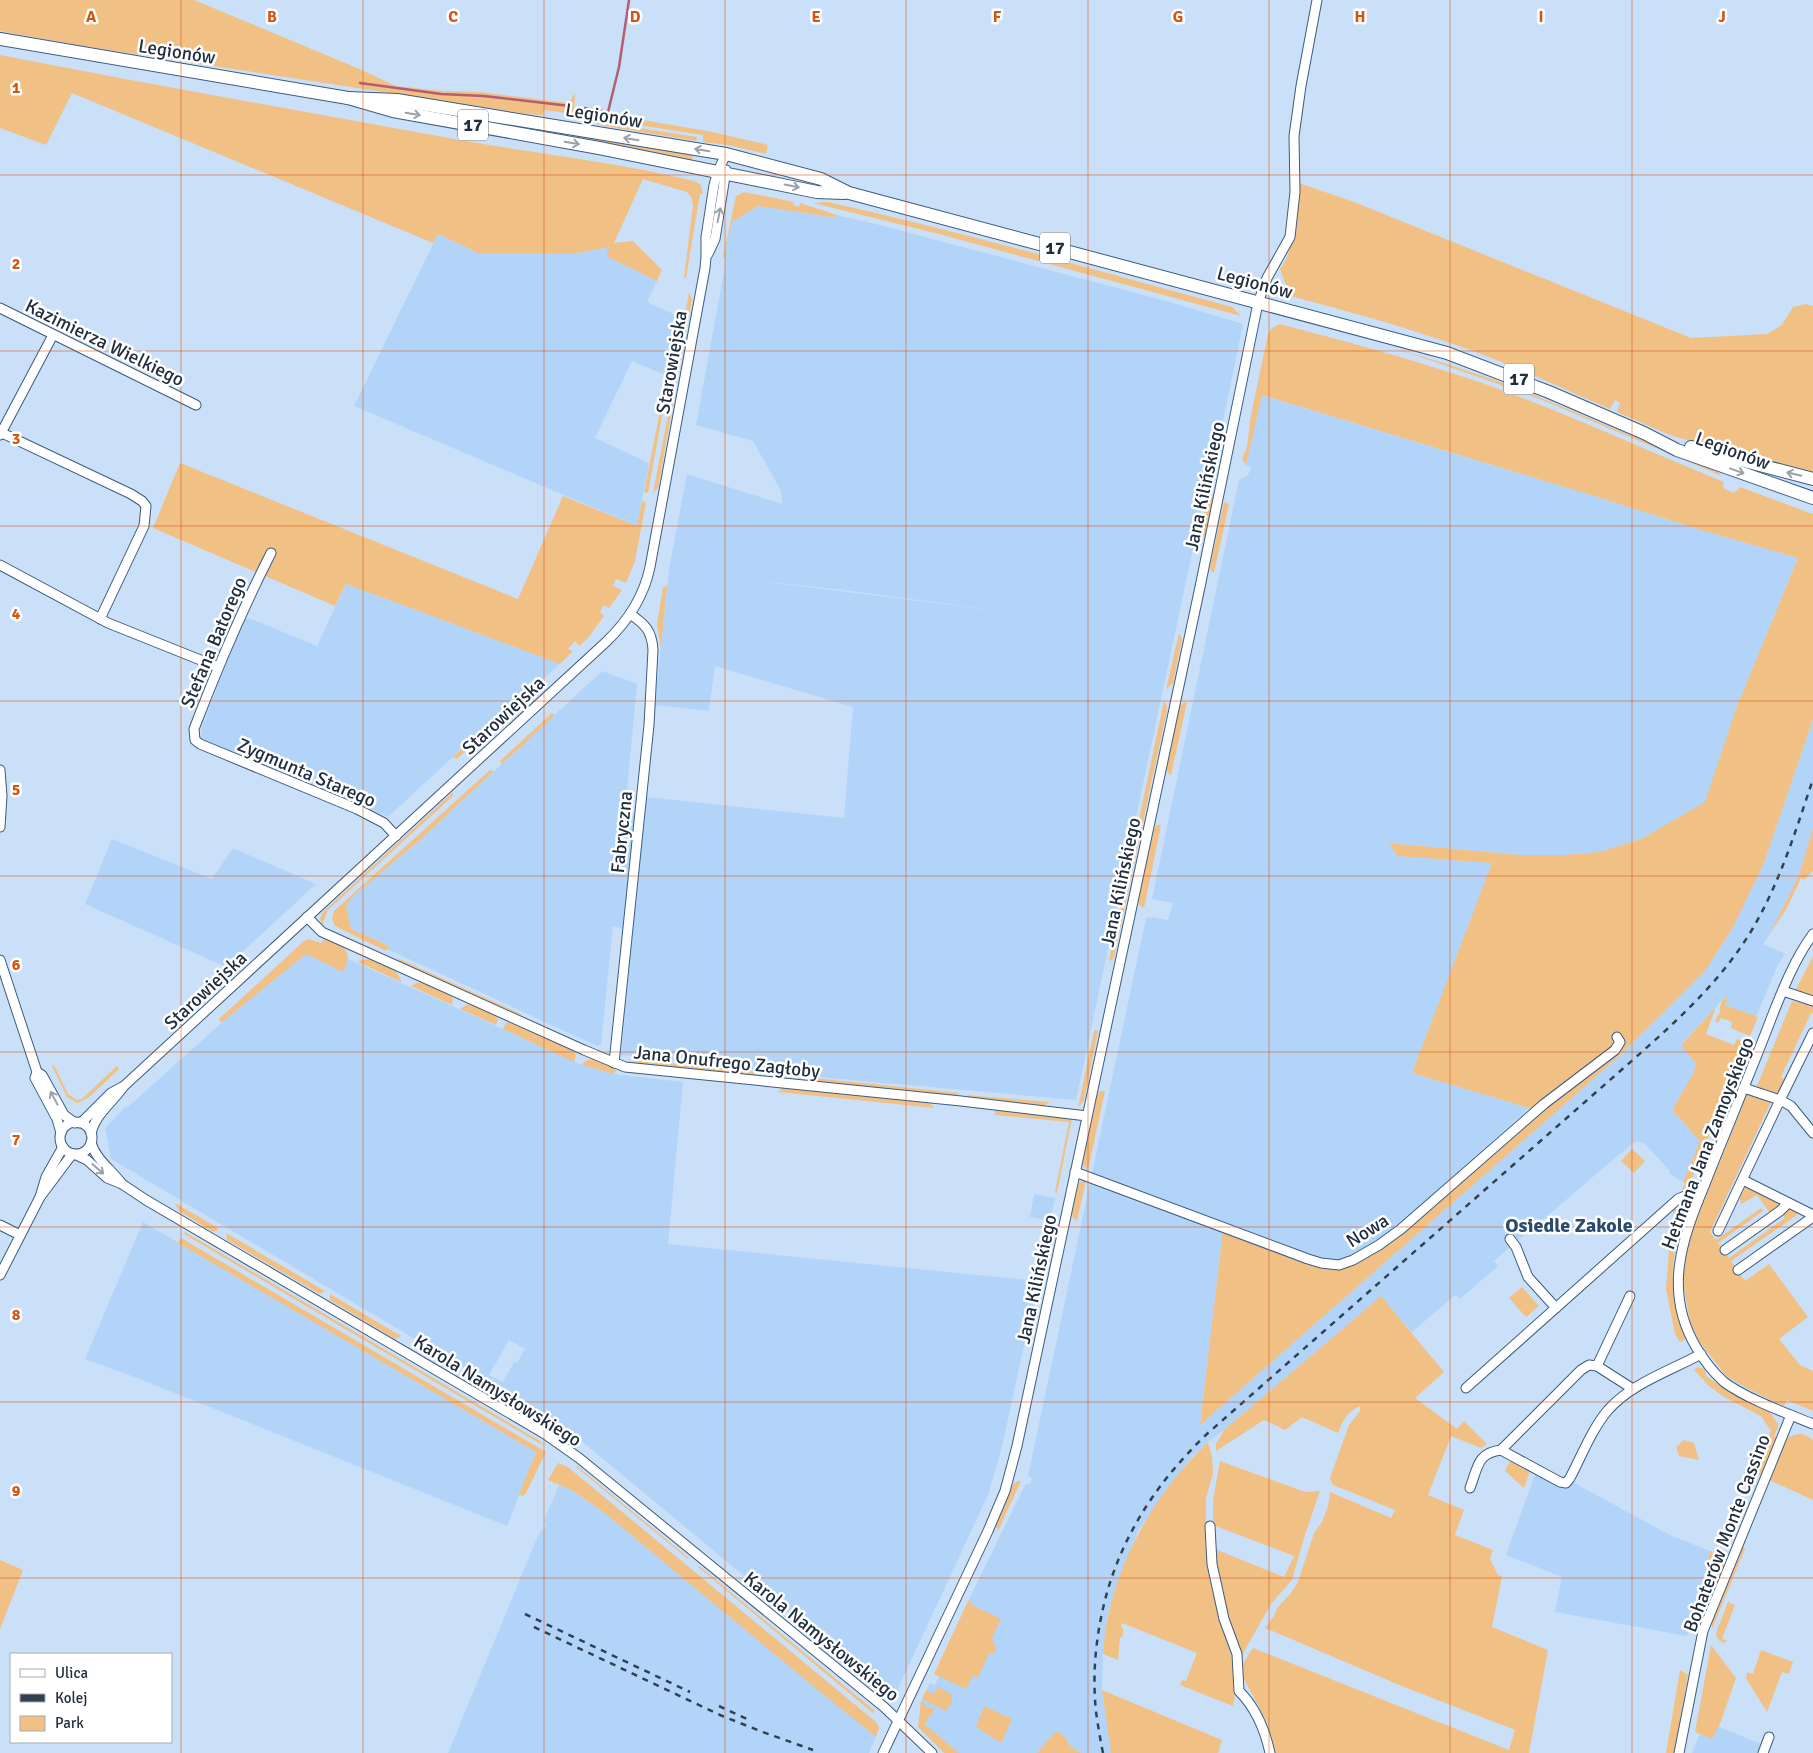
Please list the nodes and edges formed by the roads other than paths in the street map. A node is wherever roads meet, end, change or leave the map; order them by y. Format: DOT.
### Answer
graph roads {
  1 [pos="1317,0"];
  2 [pos="0,39"];
  3 [pos="348,98"];
  4 [pos="726,154"];
  5 [pos="722,172"];
  6 [pos="849,194"];
  7 [pos="1258,303"];
  8 [pos="0,308"];
  9 [pos="53,335"];
  10 [pos="196,404"];
  11 [pos="0,433"];
  12 [pos="1644,433"];
  13 [pos="1813,479"];
  14 [pos="1813,498"];
  15 [pos="271,553"];
  16 [pos="0,565"];
  17 [pos="630,614"];
  18 [pos="100,619"];
  19 [pos="218,667"];
  20 [pos="200,744"];
  21 [pos="0,770"];
  22 [pos="0,827"];
  23 [pos="396,836"];
  24 [pos="308,917"];
  25 [pos="1813,934"];
  26 [pos="0,960"];
  27 [pos="1783,991"];
  28 [pos="1813,1001"];
  29 [pos="1813,1033"];
  30 [pos="1618,1037"];
  31 [pos="614,1063"];
  32 [pos="37,1072"];
  33 [pos="124,1086"];
  34 [pos="1744,1088"];
  35 [pos="1780,1100"];
  36 [pos="1087,1116"];
  37 [pos="77,1123"];
  38 [pos="61,1133"];
  39 [pos="1813,1133"];
  40 [pos="91,1138"];
  41 [pos="62,1146"];
  42 [pos="74,1154"];
  43 [pos="1075,1172"];
  44 [pos="1743,1180"];
  45 [pos="122,1184"];
  46 [pos="40,1197"];
  47 [pos="1698,1201"];
  48 [pos="1788,1203"];
  49 [pos="1813,1216"];
  50 [pos="0,1225"];
  51 [pos="1718,1231"];
  52 [pos="20,1235"];
  53 [pos="1510,1239"];
  54 [pos="1726,1250"];
  55 [pos="1738,1270"];
  56 [pos="0,1275"];
  57 [pos="1630,1296"];
  58 [pos="1556,1308"];
  59 [pos="1701,1354"];
  60 [pos="1596,1366"];
  61 [pos="1466,1388"];
  62 [pos="1633,1389"];
  63 [pos="1790,1415"];
  64 [pos="1813,1424"];
  65 [pos="1501,1450"];
  66 [pos="1470,1488"];
  67 [pos="1210,1526"];
  68 [pos="898,1720"];
  69 [pos="1769,1737"];
  70 [pos="883,1753"];
  71 [pos="932,1753"];
  72 [pos="1270,1753"];
  73 [pos="1679,1753"];
  74 [pos="1763,1753"];
  1 -- 7 [label="street, Jana Kilińskiego"];
  2 -- 3 [label="highway, Legionów / 17"];
  4 -- 3 [label="highway, Legionów / 17, one-way"];
  3 -- 5 [label="highway, Legionów / 17, one-way"];
  4 -- 5 [label="street, Starowiejska"];
  4 -- 6 [label="highway, Legionów / 17"];
  5 -- 6 [label="highway, Legionów / 17, one-way"];
  5 -- 17 [label="street, Starowiejska"];
  6 -- 7 [label="highway, Legionów / 17"];
  7 -- 12 [label="highway, Legionów / 17"];
  7 -- 36 [label="street, Jana Kilińskiego"];
  8 -- 9 [label="street, Kazimierza Wielkiego"];
  9 -- 10 [label="street, Kazimierza Wielkiego"];
  9 -- 11 [label="street"];
  11 -- 18 [label="street"];
  13 -- 12 [label="highway, Legionów / 17, one-way"];
  12 -- 14 [label="highway, Legionów / 17, one-way"];
  15 -- 19 [label="street, Stefana Batorego"];
  16 -- 18 [label="street"];
  17 -- 23 [label="street, Starowiejska"];
  17 -- 31 [label="street, Fabryczna"];
  18 -- 19 [label="street"];
  19 -- 20 [label="street, Stefana Batorego"];
  20 -- 23 [label="street, Zygmunta Starego"];
  21 -- 22 [label="street"];
  23 -- 24 [label="street, Starowiejska"];
  24 -- 31 [label="street, Jana Onufrego Zagłoby"];
  24 -- 33 [label="street, Starowiejska"];
  25 -- 27 [label="street, Hetmana Jana Zamoyskiego"];
  26 -- 32 [label="street"];
  27 -- 28 [label="street"];
  27 -- 34 [label="street, Hetmana Jana Zamoyskiego"];
  29 -- 35 [label="street"];
  30 -- 43 [label="street, Nowa"];
  31 -- 36 [label="street, Jana Onufrego Zagłoby"];
  37 -- 32 [label="street, one-way"];
  32 -- 38 [label="street"];
  33 -- 37 [label="street, Starowiejska"];
  33 -- 40 [label="street, Starowiejska"];
  34 -- 35 [label="street"];
  34 -- 47 [label="street, Hetmana Jana Zamoyskiego"];
  35 -- 39 [label="street"];
  35 -- 44 [label="street"];
  36 -- 43 [label="street, Jana Kilińskiego"];
  37 -- 38 [label="street"];
  37 -- 40 [label="street"];
  38 -- 41 [label="street"];
  40 -- 42 [label="street"];
  40 -- 45 [label="street, Karola Namysłowskiego"];
  41 -- 42 [label="street"];
  41 -- 46 [label="street"];
  42 -- 45 [label="street, Karola Namysłowskiego, one-way"];
  42 -- 46 [label="street"];
  43 -- 68 [label="street, Jana Kilińskiego"];
  44 -- 48 [label="street"];
  44 -- 51 [label="street"];
  45 -- 68 [label="street, Karola Namysłowskiego"];
  46 -- 52 [label="street"];
  47 -- 58 [label="street"];
  47 -- 59 [label="street, Hetmana Jana Zamoyskiego"];
  48 -- 49 [label="street"];
  48 -- 54 [label="street"];
  49 -- 55 [label="street"];
  50 -- 52 [label="street"];
  52 -- 56 [label="street"];
  53 -- 58 [label="street"];
  57 -- 60 [label="street"];
  58 -- 61 [label="street"];
  59 -- 62 [label="street"];
  59 -- 63 [label="street, Hetmana Jana Zamoyskiego"];
  60 -- 62 [label="street"];
  60 -- 65 [label="street"];
  62 -- 65 [label="street"];
  63 -- 64 [label="street, Hetmana Jana Zamoyskiego"];
  63 -- 73 [label="street, Bohaterów Monte Cassino"];
  65 -- 66 [label="street"];
  67 -- 72 [label="street"];
  68 -- 70 [label="street, Jana Kilińskiego"];
  68 -- 71 [label="street, Karola Namysłowskiego"];
  69 -- 74 [label="street"];
}
